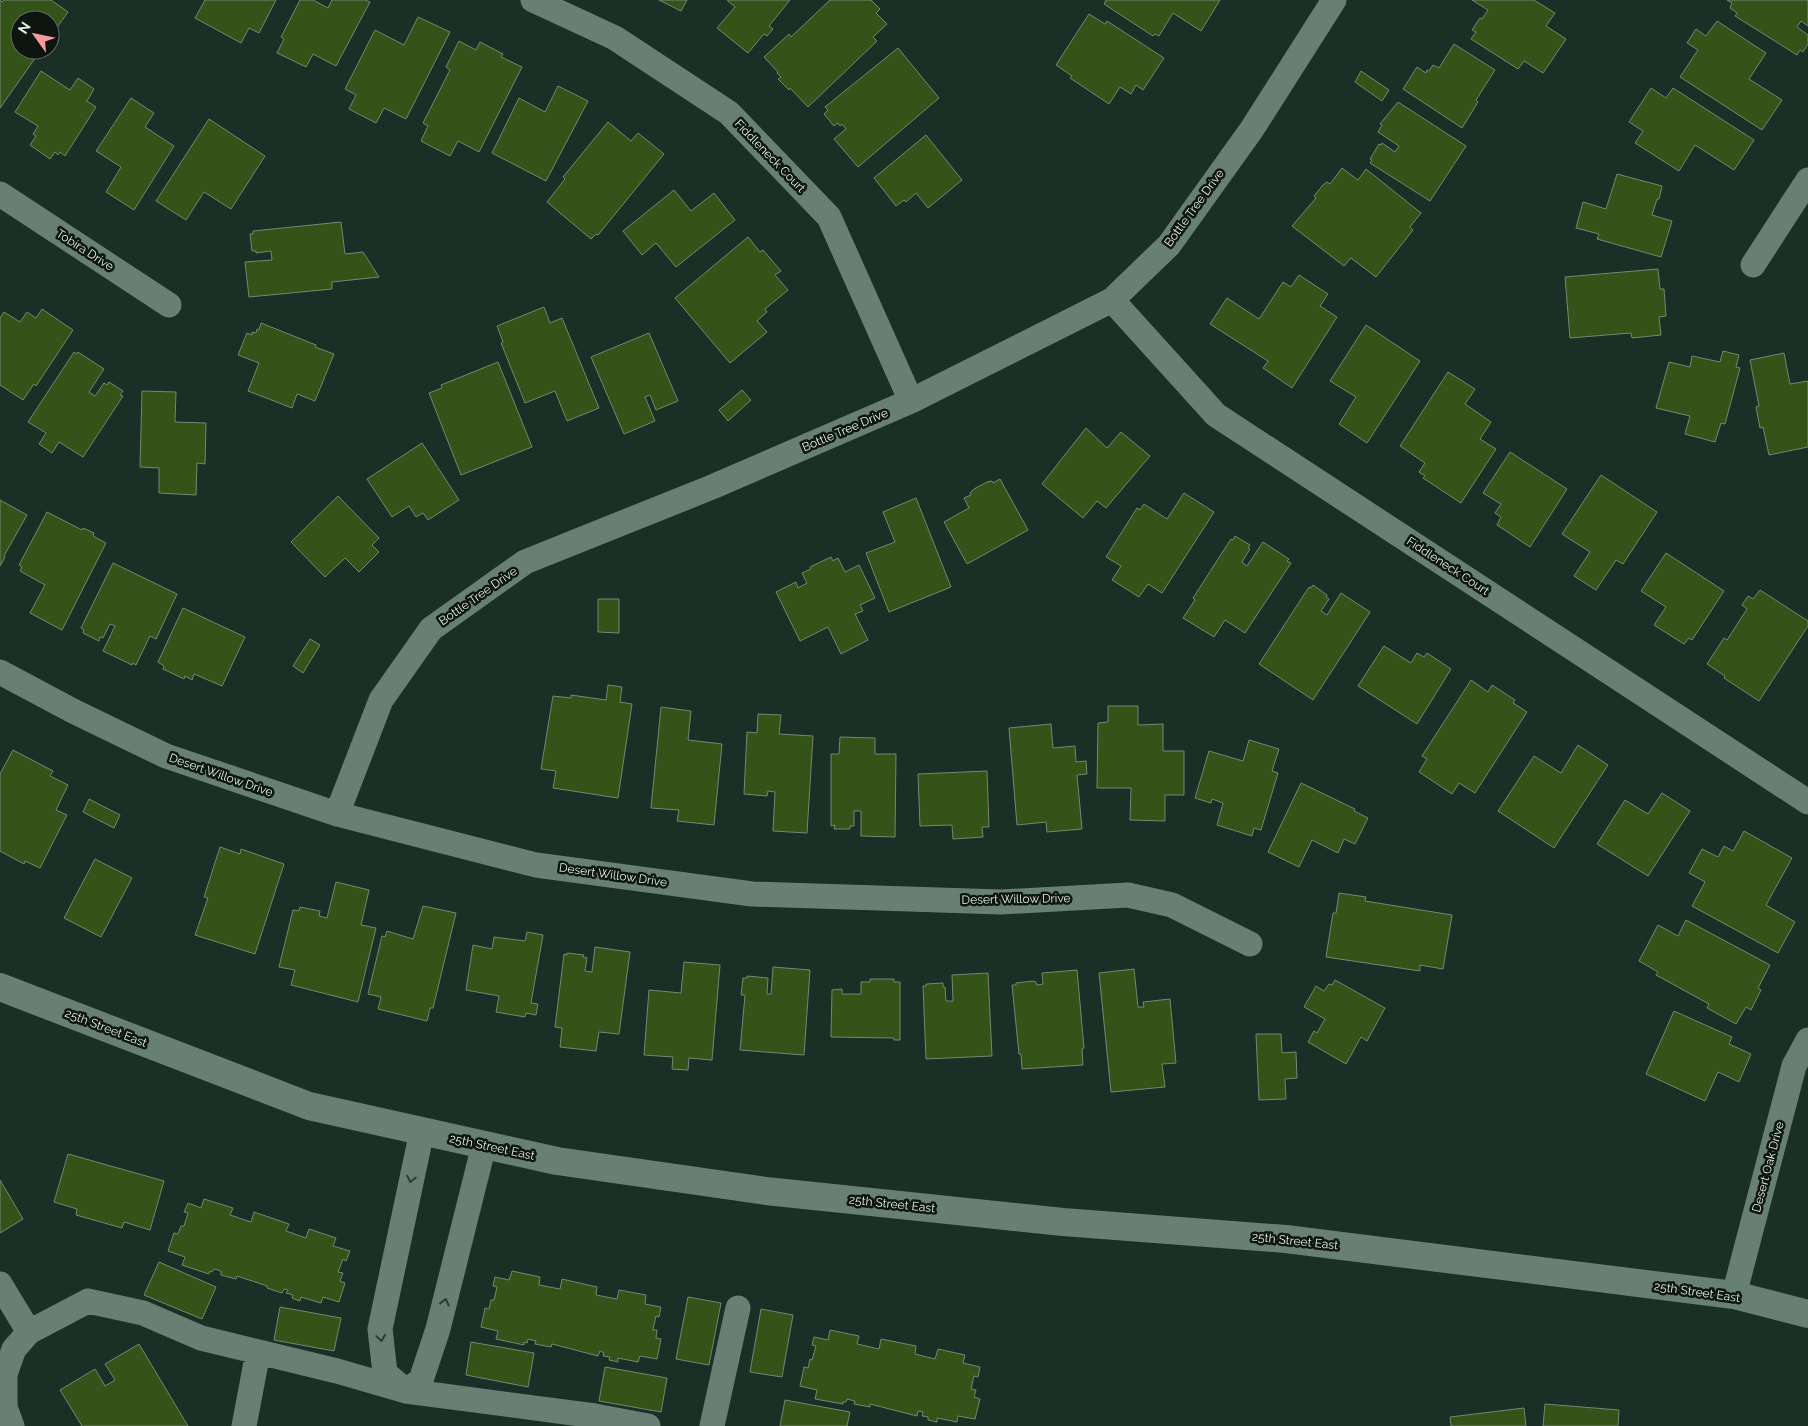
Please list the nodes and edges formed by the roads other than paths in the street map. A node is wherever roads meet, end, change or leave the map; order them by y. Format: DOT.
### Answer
graph roads {
  1 [pos="533,0"];
  2 [pos="1334,0"];
  3 [pos="1808,180"];
  4 [pos="0,194"];
  5 [pos="1753,265"];
  6 [pos="1112,300"];
  7 [pos="169,305"];
  8 [pos="911,401"];
  9 [pos="0,672"];
  10 [pos="1808,802"];
  11 [pos="337,814"];
  12 [pos="1250,944"];
  13 [pos="0,987"];
  14 [pos="1808,1040"];
  15 [pos="422,1131"];
  16 [pos="484,1145"];
  17 [pos="0,1284"];
  18 [pos="1734,1295"];
  19 [pos="738,1308"];
  20 [pos="1808,1314"];
  21 [pos="29,1332"];
  22 [pos="258,1352"];
  23 [pos="406,1391"];
  24 [pos="12,1426"];
  25 [pos="244,1426"];
  26 [pos="648,1426"];
  27 [pos="712,1426"];
  1 -- 8 [label="street, Fiddleneck Court"];
  2 -- 6 [label="street, Bottle Tree Drive"];
  3 -- 5 [label="street"];
  4 -- 7 [label="street, Tobira Drive"];
  6 -- 8 [label="street, Bottle Tree Drive"];
  6 -- 10 [label="street, Fiddleneck Court"];
  8 -- 11 [label="street, Bottle Tree Drive"];
  9 -- 11 [label="street, Desert Willow Drive"];
  11 -- 12 [label="street, Desert Willow Drive"];
  13 -- 15 [label="main road, 25th Street East"];
  14 -- 18 [label="street, Desert Oak Drive"];
  15 -- 16 [label="main road, 25th Street East"];
  15 -- 23 [label="street, one-way"];
  16 -- 18 [label="main road, 25th Street East"];
  23 -- 16 [label="street, one-way"];
  17 -- 21 [label="street"];
  18 -- 20 [label="main road, 25th Street East"];
  19 -- 27 [label="street"];
  21 -- 22 [label="street"];
  21 -- 24 [label="street"];
  22 -- 23 [label="street"];
  22 -- 25 [label="street"];
  23 -- 26 [label="street"];
}
